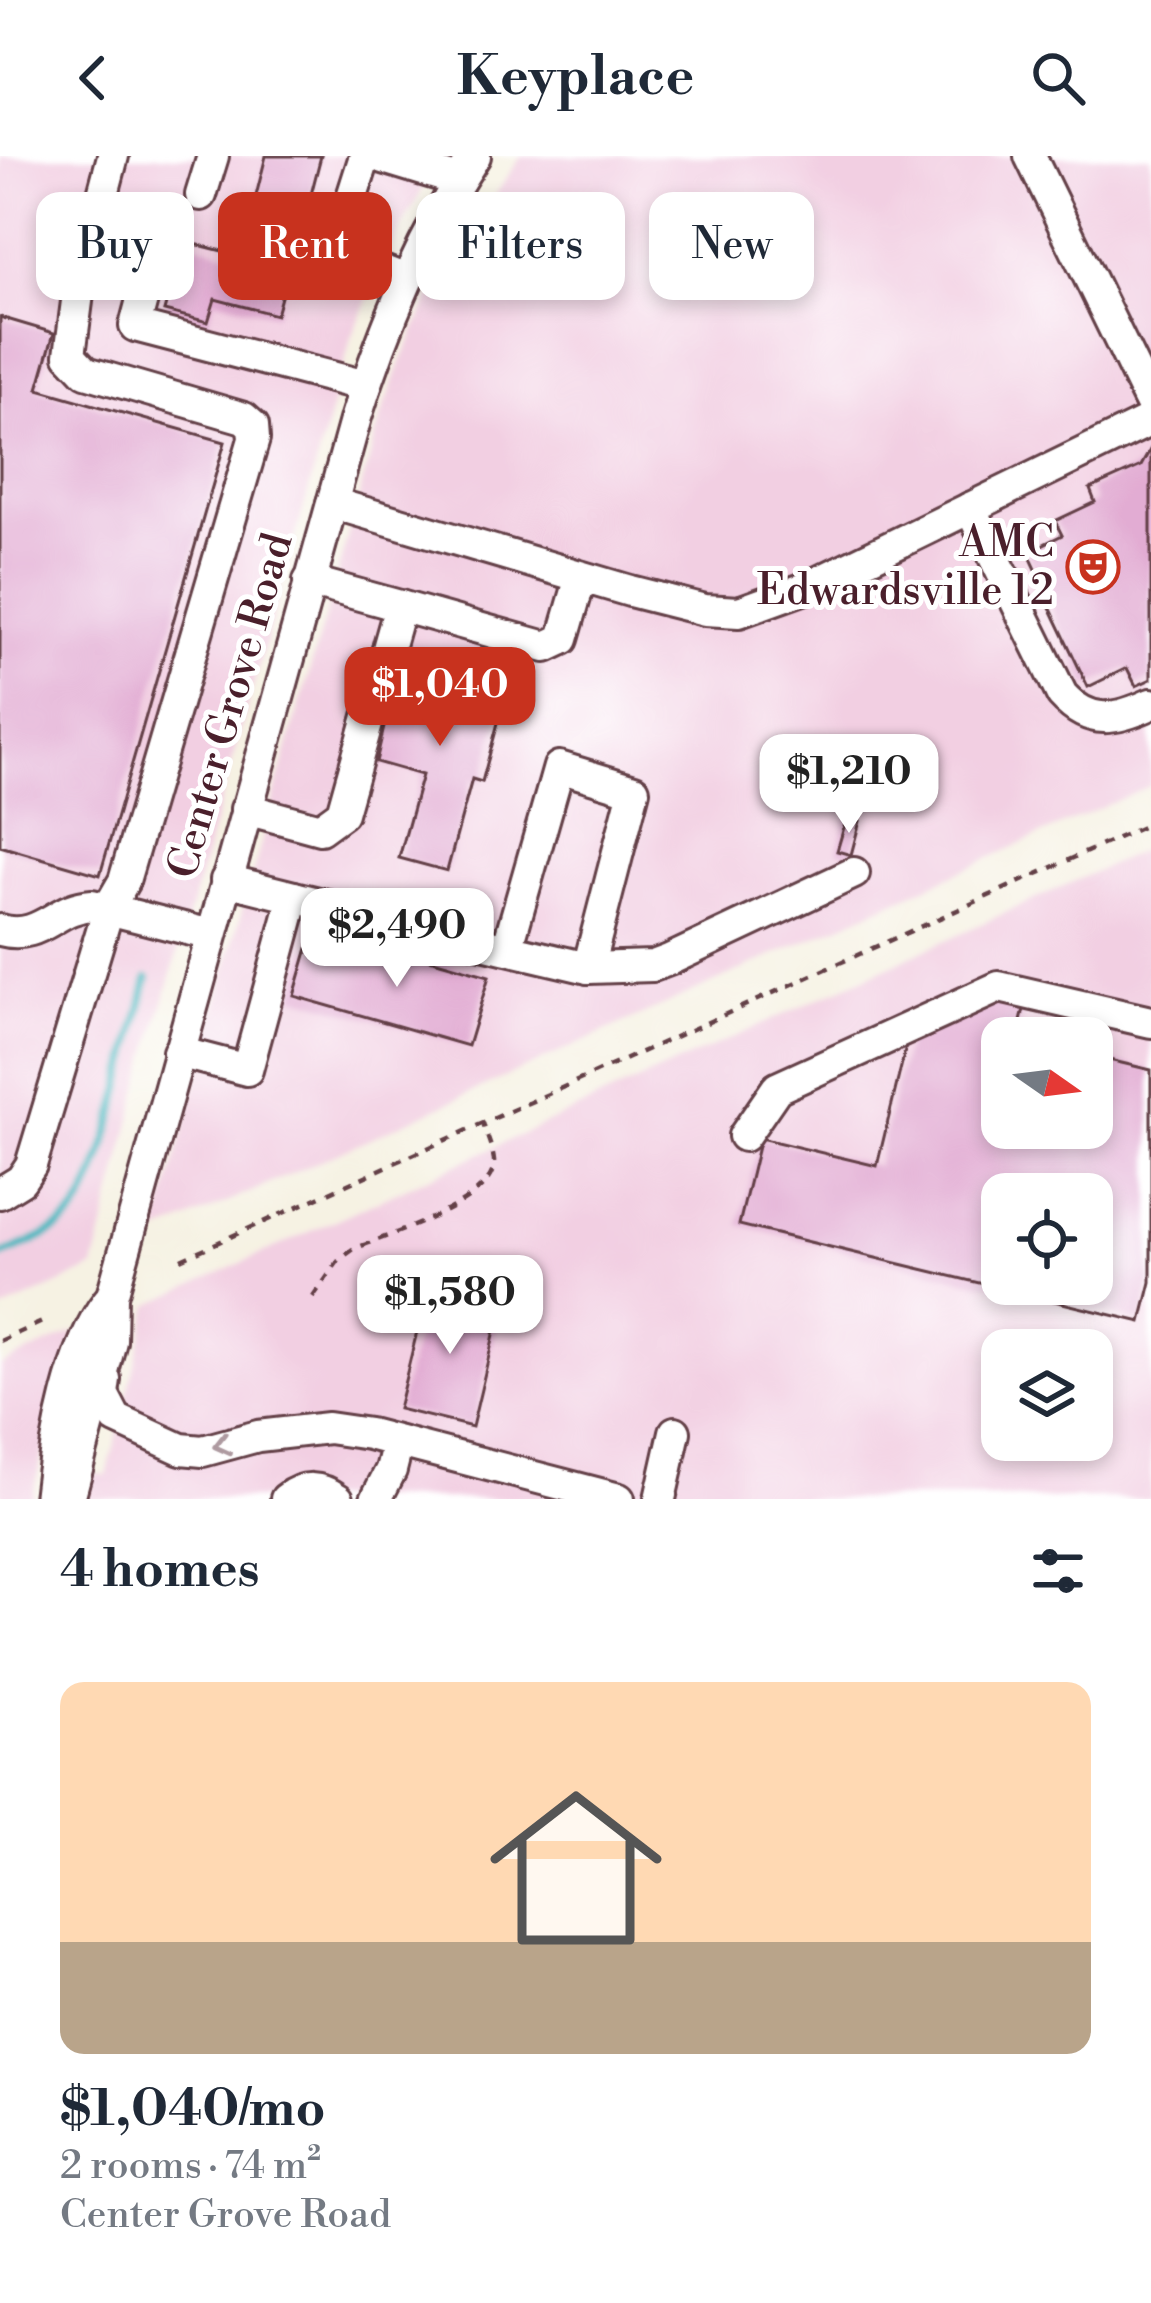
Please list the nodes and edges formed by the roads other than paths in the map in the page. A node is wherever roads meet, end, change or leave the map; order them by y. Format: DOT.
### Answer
graph roads {
  1 [pos="113,156"];
  2 [pos="213,156"];
  3 [pos="365,156"];
  4 [pos="377,156"];
  5 [pos="1030,156"];
  6 [pos="467,168"];
  7 [pos="202,194"];
  8 [pos="406,280"];
  9 [pos="142,300"];
  10 [pos="366,386"];
  11 [pos="1151,404"];
  12 [pos="1151,420"];
  13 [pos="332,502"];
  14 [pos="970,508"];
  15 [pos="581,577"];
  16 [pos="309,581"];
  17 [pos="400,606"];
  18 [pos="1151,704"];
  19 [pos="246,809"];
  20 [pos="854,873"];
  21 [pos="226,880"];
  22 [pos="294,897"];
  23 [pos="109,907"];
  24 [pos="0,930"];
  25 [pos="211,934"];
  26 [pos="507,950"];
  27 [pos="588,968"];
  28 [pos="1151,1022"];
  29 [pos="178,1052"];
  30 [pos="744,1136"];
  31 [pos="0,1193"];
  32 [pos="112,1296"];
  33 [pos="111,1342"];
  34 [pos="675,1432"];
  35 [pos="398,1442"];
  36 [pos="49,1499"];
  37 [pos="69,1499"];
  38 [pos="286,1499"];
  39 [pos="338,1499"];
  40 [pos="376,1499"];
  41 [pos="619,1499"];
  42 [pos="660,1499"];
  1 -- 23 [label="street"];
  2 -- 7 [label="street"];
  3 -- 8 [label="street"];
  4 -- 6 [label="street"];
  5 -- 11 [label="street"];
  6 -- 8 [label="street, Center Grove Road"];
  8 -- 10 [label="street, Center Grove Road"];
  9 -- 10 [label="street"];
  10 -- 13 [label="street, Center Grove Road"];
  12 -- 14 [label="street"];
  13 -- 15 [label="street"];
  13 -- 16 [label="street, Center Grove Road"];
  14 -- 15 [label="street"];
  14 -- 18 [label="street"];
  15 -- 17 [label="street"];
  16 -- 17 [label="street"];
  16 -- 19 [label="street, Center Grove Road"];
  17 -- 19 [label="street"];
  19 -- 21 [label="street, Center Grove Road"];
  20 -- 27 [label="street"];
  21 -- 22 [label="street"];
  21 -- 25 [label="street, Center Grove Road"];
  22 -- 26 [label="street"];
  22 -- 29 [label="street"];
  23 -- 24 [label="street"];
  23 -- 25 [label="street"];
  23 -- 31 [label="street"];
  25 -- 29 [label="street, Center Grove Road"];
  26 -- 27 [label="street"];
  26 -- 27 [label="street"];
  28 -- 30 [label="street"];
  29 -- 32 [label="street, Center Grove Road"];
  32 -- 33 [label="street, Center Grove Road"];
  32 -- 36 [label="street, Center Grove Road"];
  35 -- 33 [label="street, one-way"];
  33 -- 37 [label="street, Center Grove Road"];
  34 -- 42 [label="street"];
  35 -- 40 [label="street"];
  35 -- 41 [label="street"];
  38 -- 39 [label="street"];
}
